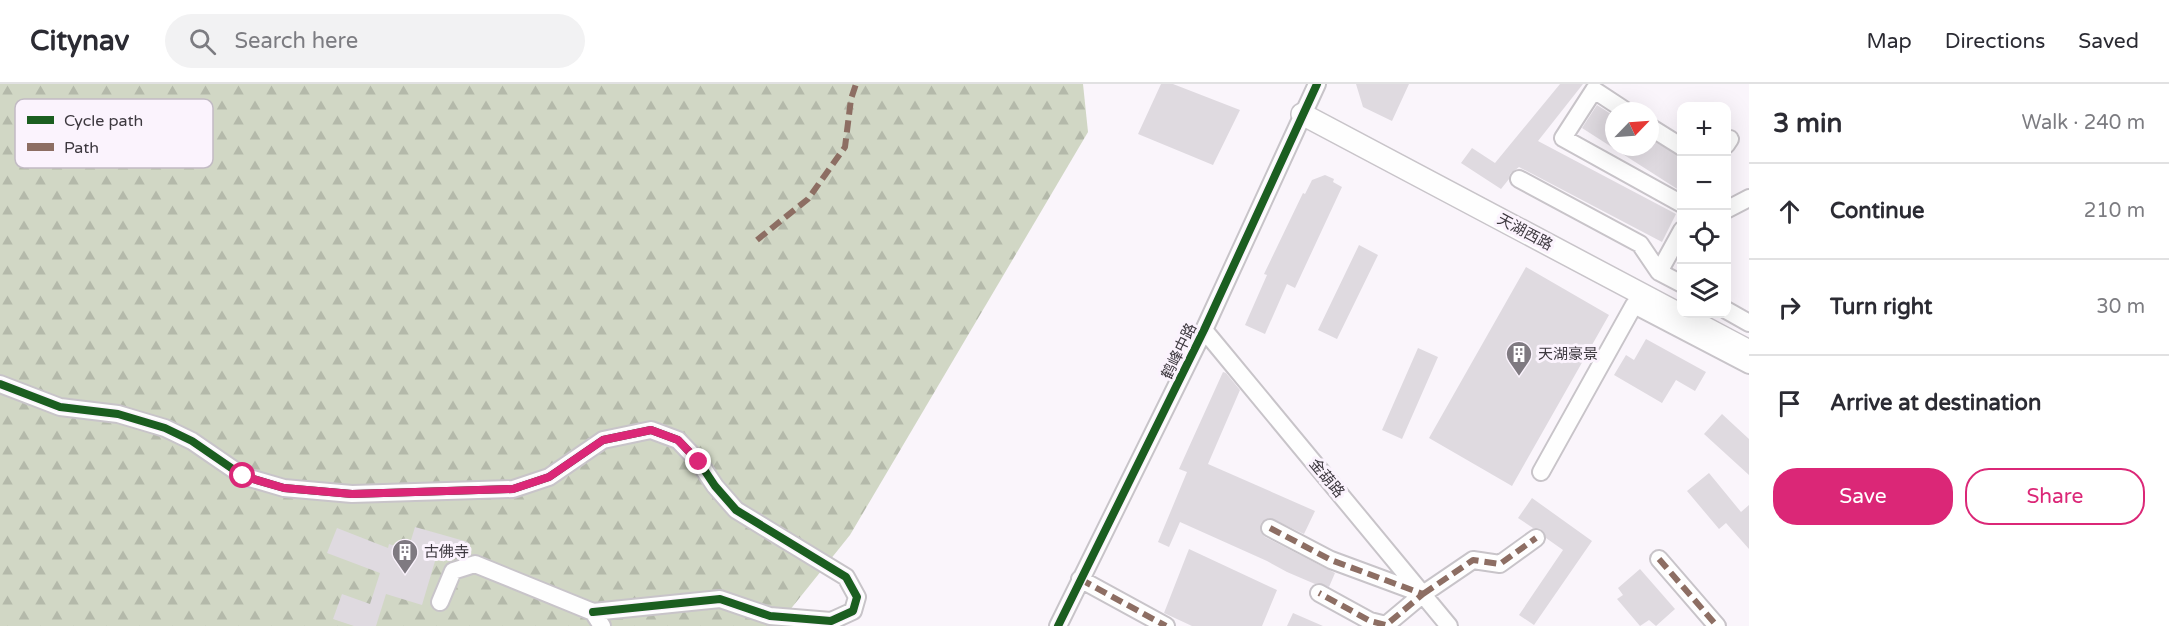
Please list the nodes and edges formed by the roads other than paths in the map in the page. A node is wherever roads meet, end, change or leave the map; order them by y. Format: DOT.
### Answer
graph roads {
  1 [pos="1317,84"];
  2 [pos="1593,87"];
  3 [pos="1614,102"];
  4 [pos="1302,114"];
  5 [pos="1659,133"];
  6 [pos="1677,144"];
  7 [pos="1519,179"];
  8 [pos="1749,198"];
  9 [pos="1677,201"];
  10 [pos="1731,207"];
  11 [pos="1677,239"];
  12 [pos="1677,250"];
  13 [pos="1662,266"];
  14 [pos="1677,280"];
  15 [pos="1731,313"];
  16 [pos="1749,323"];
  17 [pos="1204,330"];
  18 [pos="1749,351"];
  19 [pos="1749,365"];
  20 [pos="0,384"];
  21 [pos="1541,472"];
  22 [pos="1270,528"];
  23 [pos="1536,538"];
  24 [pos="1659,559"];
  25 [pos="1080,579"];
  26 [pos="1319,593"];
  27 [pos="1423,594"];
  28 [pos="440,602"];
  29 [pos="597,619"];
  30 [pos="1058,626"];
  31 [pos="1166,626"];
  32 [pos="1449,626"];
  33 [pos="1717,626"];
  1 -- 4 [label="street, 鹤峰中路"];
  2 -- 3 [label="street"];
  2 -- 9 [label="street"];
  4 -- 17 [label="street, 鹤峰中路"];
  4 -- 18 [label="main road, 天湖西路"];
  5 -- 6 [label="street"];
  7 -- 13 [label="street"];
  8 -- 10 [label="street"];
  11 -- 13 [label="street"];
  12 -- 13 [label="street"];
  13 -- 14 [label="street"];
  15 -- 16 [label="street"];
  17 -- 25 [label="street, 鹤峰中路"];
  17 -- 27 [label="street, 金葫路"];
  19 -- 21 [label="street"];
  20 -- 29 [label="street"];
  22 -- 27 [label="street"];
  23 -- 27 [label="street"];
  24 -- 33 [label="street"];
  25 -- 30 [label="street, 鹤峰中路"];
  25 -- 31 [label="street"];
  26 -- 27 [label="street"];
  27 -- 32 [label="street, 金葫路"];
  28 -- 29 [label="street"];
}
